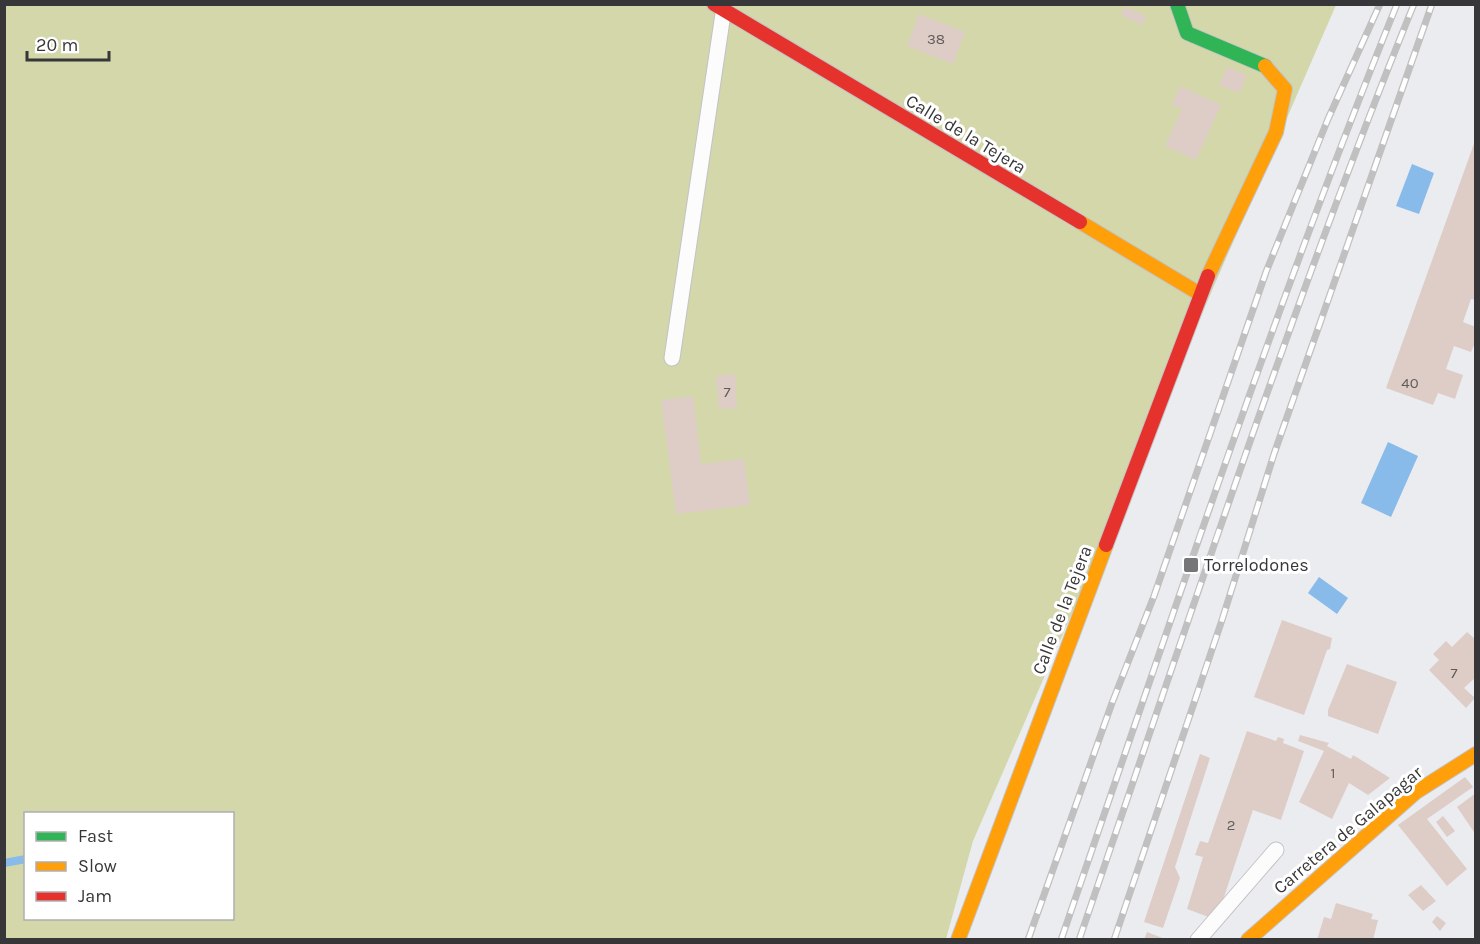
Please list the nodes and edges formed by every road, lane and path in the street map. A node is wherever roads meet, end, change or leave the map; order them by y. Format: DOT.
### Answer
graph roads {
  1 [pos="1177,4"];
  2 [pos="720,7"];
  3 [pos="1200,294"];
  4 [pos="672,358"];
  5 [pos="1476,754"];
  6 [pos="1276,850"];
  7 [pos="958,939"];
  8 [pos="1198,939"];
  9 [pos="1248,939"];
  1 -- 3 [label="street, Calle de la Tejera"];
  2 -- 3 [label="street, Calle de la Tejera"];
  2 -- 4 [label="lane"];
  3 -- 7 [label="street, Calle de la Tejera"];
  5 -- 9 [label="street, Carretera de Galapagar"];
  6 -- 8 [label="lane"];
}
